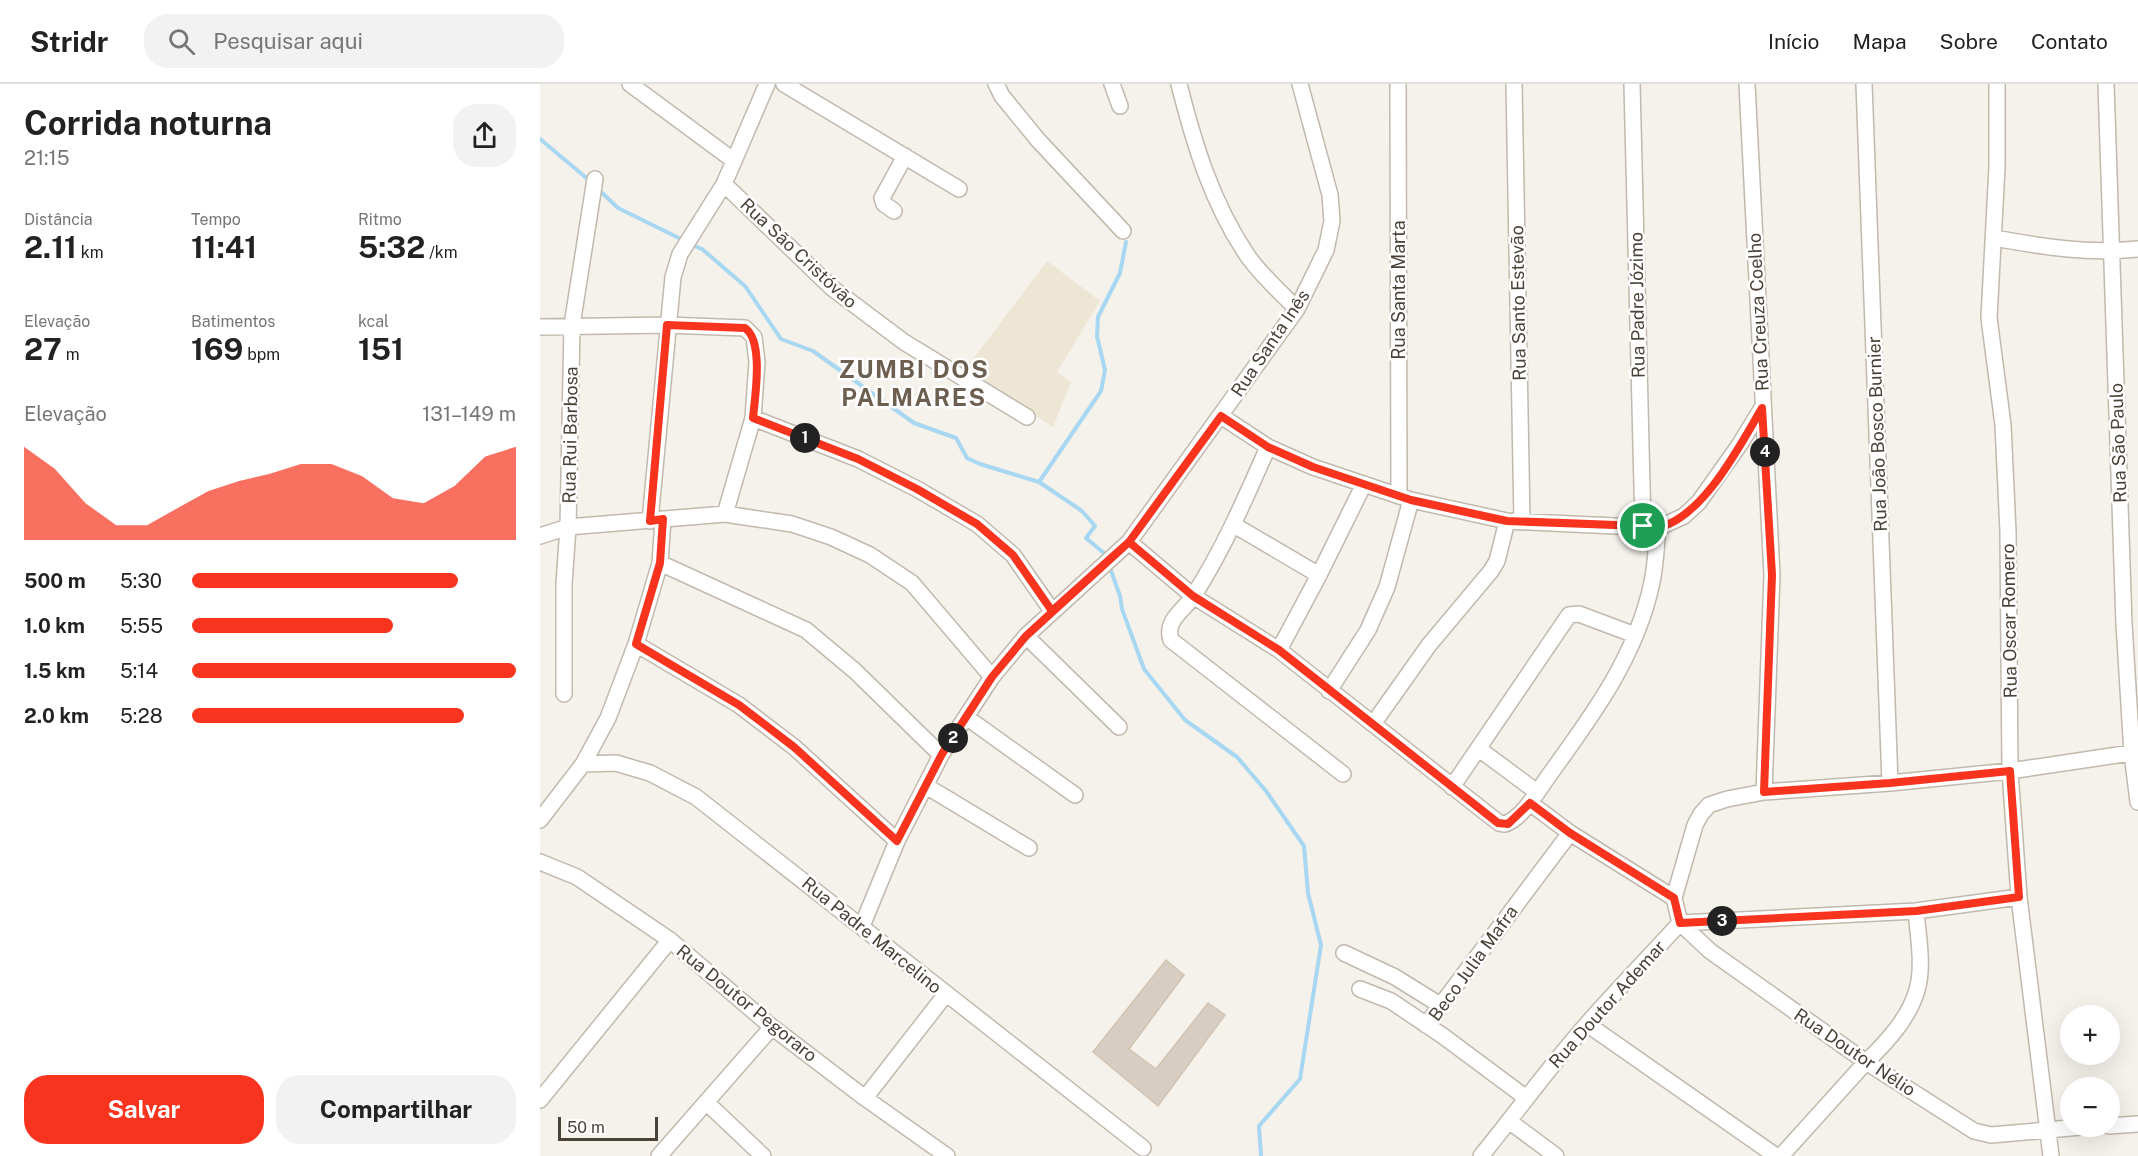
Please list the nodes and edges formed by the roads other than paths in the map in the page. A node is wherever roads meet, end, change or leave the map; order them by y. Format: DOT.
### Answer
graph roads {
  1 [pos="630,84"];
  2 [pos="766,84"];
  3 [pos="784,84"];
  4 [pos="996,84"];
  5 [pos="1112,84"];
  6 [pos="1179,84"];
  7 [pos="1300,84"];
  8 [pos="1398,84"];
  9 [pos="1514,84"];
  10 [pos="1632,84"];
  11 [pos="1747,84"];
  12 [pos="1864,84"];
  13 [pos="1997,84"];
  14 [pos="2106,84"];
  15 [pos="1120,106"];
  16 [pos="905,156"];
  17 [pos="732,160"];
  18 [pos="595,179"];
  19 [pos="724,184"];
  20 [pos="959,189"];
  21 [pos="894,211"];
  22 [pos="1123,231"];
  23 [pos="1994,238"];
  24 [pos="2138,249"];
  25 [pos="2111,252"];
  26 [pos="1297,309"];
  27 [pos="572,325"];
  28 [pos="667,325"];
  29 [pos="540,327"];
  30 [pos="1762,408"];
  31 [pos="1221,416"];
  32 [pos="1027,417"];
  33 [pos="753,418"];
  34 [pos="1268,447"];
  35 [pos="1364,484"];
  36 [pos="1405,498"];
  37 [pos="724,514"];
  38 [pos="657,520"];
  39 [pos="1514,522"];
  40 [pos="1234,525"];
  41 [pos="568,527"];
  42 [pos="1650,527"];
  43 [pos="540,536"];
  44 [pos="1129,542"];
  45 [pos="660,563"];
  46 [pos="1319,575"];
  47 [pos="1193,596"];
  48 [pos="1052,611"];
  49 [pos="1635,634"];
  50 [pos="1026,636"];
  51 [pos="636,644"];
  52 [pos="1279,650"];
  53 [pos="992,677"];
  54 [pos="1329,691"];
  55 [pos="564,694"];
  56 [pos="966,717"];
  57 [pos="1373,724"];
  58 [pos="1119,727"];
  59 [pos="1479,749"];
  60 [pos="2135,752"];
  61 [pos="942,754"];
  62 [pos="583,765"];
  63 [pos="2010,771"];
  64 [pos="1343,774"];
  65 [pos="1890,783"];
  66 [pos="926,786"];
  67 [pos="1452,787"];
  68 [pos="1764,792"];
  69 [pos="1075,795"];
  70 [pos="1533,798"];
  71 [pos="2138,802"];
  72 [pos="540,820"];
  73 [pos="1570,833"];
  74 [pos="897,841"];
  75 [pos="1029,848"];
  76 [pos="540,862"];
  77 [pos="2019,897"];
  78 [pos="1674,898"];
  79 [pos="1916,911"];
  80 [pos="1680,923"];
  81 [pos="862,926"];
  82 [pos="670,940"];
  83 [pos="1344,953"];
  84 [pos="1360,989"];
  85 [pos="946,994"];
  86 [pos="1440,1005"];
  87 [pos="1587,1024"];
  88 [pos="1426,1025"];
  89 [pos="772,1027"];
  90 [pos="1866,1062"];
  91 [pos="1525,1097"];
  92 [pos="865,1098"];
  93 [pos="540,1100"];
  94 [pos="706,1102"];
  95 [pos="1509,1121"];
  96 [pos="2138,1124"];
  97 [pos="2120,1125"];
  98 [pos="2060,1128"];
  99 [pos="2049,1129"];
  100 [pos="1143,1148"];
  101 [pos="659,1156"];
  102 [pos="763,1156"];
  103 [pos="947,1156"];
  104 [pos="1481,1156"];
  105 [pos="1556,1156"];
  106 [pos="1776,1156"];
  107 [pos="1781,1156"];
  108 [pos="2051,1156"];
  1 -- 17 [label="street"];
  2 -- 17 [label="street"];
  3 -- 16 [label="street"];
  4 -- 22 [label="street"];
  5 -- 15 [label="street"];
  6 -- 26 [label="street"];
  7 -- 26 [label="street, Rua Santa Inês"];
  8 -- 36 [label="street, Rua Santa Marta"];
  9 -- 39 [label="street, Rua Santo Estevão"];
  10 -- 42 [label="street, Rua Padre Józimo"];
  11 -- 30 [label="street, Rua Creuza Coelho"];
  12 -- 65 [label="street, Rua João Bosco Burnier"];
  13 -- 23 [label="street, Rua Oscar Romero"];
  14 -- 25 [label="street, Rua São Paulo"];
  16 -- 20 [label="street"];
  16 -- 21 [label="street"];
  17 -- 19 [label="street"];
  18 -- 27 [label="street, Rua Rui Barbosa"];
  19 -- 28 [label="street"];
  19 -- 32 [label="street, Rua São Cristóvão"];
  23 -- 25 [label="street"];
  23 -- 63 [label="street, Rua Oscar Romero"];
  24 -- 25 [label="street"];
  25 -- 60 [label="street, Rua São Paulo"];
  26 -- 31 [label="street, Rua Santa Inês"];
  27 -- 28 [label="street"];
  27 -- 29 [label="street"];
  27 -- 41 [label="street, Rua Rui Barbosa"];
  28 -- 33 [label="street"];
  28 -- 38 [label="street"];
  30 -- 42 [label="street"];
  30 -- 68 [label="street, Rua Creuza Coelho"];
  31 -- 34 [label="street"];
  31 -- 44 [label="street, Rua Santa Inês"];
  33 -- 37 [label="street"];
  33 -- 48 [label="street"];
  34 -- 35 [label="street"];
  34 -- 40 [label="street"];
  35 -- 36 [label="street"];
  35 -- 46 [label="street"];
  36 -- 39 [label="street"];
  36 -- 54 [label="street, Rua Santa Marta"];
  37 -- 38 [label="street"];
  37 -- 53 [label="street"];
  38 -- 41 [label="street"];
  38 -- 45 [label="street"];
  39 -- 42 [label="street"];
  39 -- 57 [label="street, Rua Santo Estevão"];
  40 -- 46 [label="street"];
  40 -- 47 [label="street"];
  41 -- 43 [label="street"];
  41 -- 55 [label="street, Rua Rui Barbosa"];
  42 -- 49 [label="street, Rua Padre Józimo"];
  44 -- 47 [label="street"];
  44 -- 48 [label="street, Rua Santa Inês"];
  45 -- 51 [label="street"];
  45 -- 61 [label="street"];
  46 -- 52 [label="street"];
  47 -- 52 [label="street"];
  47 -- 64 [label="street"];
  48 -- 50 [label="street, Rua Santa Inês"];
  49 -- 59 [label="street"];
  49 -- 70 [label="street, Rua Padre Józimo"];
  50 -- 53 [label="street, Rua Santa Inês"];
  50 -- 58 [label="street"];
  51 -- 62 [label="street"];
  51 -- 74 [label="street"];
  52 -- 54 [label="street"];
  53 -- 56 [label="street, Rua Santa Inês"];
  54 -- 57 [label="street"];
  56 -- 61 [label="street, Rua Santa Inês"];
  56 -- 69 [label="street"];
  57 -- 67 [label="street"];
  59 -- 67 [label="street"];
  59 -- 70 [label="street"];
  60 -- 63 [label="street"];
  60 -- 71 [label="street, Rua São Paulo"];
  61 -- 66 [label="street, Rua Santa Inês"];
  62 -- 72 [label="street"];
  62 -- 81 [label="street, Rua Padre Marcelino"];
  63 -- 65 [label="street"];
  63 -- 77 [label="street, Rua Oscar Romero"];
  65 -- 68 [label="street"];
  66 -- 74 [label="street, Rua Santa Inês"];
  66 -- 75 [label="street"];
  67 -- 70 [label="street, Rua Padre Józimo"];
  68 -- 78 [label="street"];
  70 -- 73 [label="street"];
  73 -- 78 [label="street"];
  73 -- 86 [label="street, Beco Julia Mafra"];
  74 -- 81 [label="street, Rua Santa Inês"];
  76 -- 82 [label="street, Rua Doutor Pegoraro"];
  77 -- 79 [label="street, Rua Doutor Ademar"];
  77 -- 99 [label="street, Rua Oscar Romero"];
  78 -- 80 [label="street"];
  79 -- 80 [label="street, Rua Doutor Ademar"];
  79 -- 90 [label="street"];
  80 -- 87 [label="street, Rua Doutor Ademar"];
  80 -- 90 [label="street, Rua Doutor Nélio"];
  81 -- 85 [label="street, Rua Padre Marcelino"];
  82 -- 89 [label="street, Rua Doutor Pegoraro"];
  82 -- 93 [label="street"];
  83 -- 86 [label="street"];
  84 -- 88 [label="street"];
  85 -- 92 [label="street"];
  85 -- 100 [label="street, Rua Padre Marcelino"];
  86 -- 88 [label="street, Beco Julia Mafra"];
  87 -- 91 [label="street, Rua Doutor Ademar"];
  87 -- 106 [label="street"];
  88 -- 91 [label="street, Beco Julia Mafra"];
  89 -- 92 [label="street, Rua Doutor Pegoraro"];
  89 -- 94 [label="street"];
  90 -- 99 [label="street, Rua Doutor Nélio"];
  90 -- 107 [label="street"];
  91 -- 95 [label="street, Rua Doutor Ademar"];
  92 -- 103 [label="street, Rua Doutor Pegoraro"];
  94 -- 101 [label="street"];
  94 -- 102 [label="street"];
  95 -- 104 [label="street, Rua Doutor Ademar"];
  95 -- 105 [label="street"];
  96 -- 97 [label="street"];
  98 -- 99 [label="street, Rua Doutor Nélio"];
  99 -- 108 [label="street, Rua Oscar Romero"];
}
